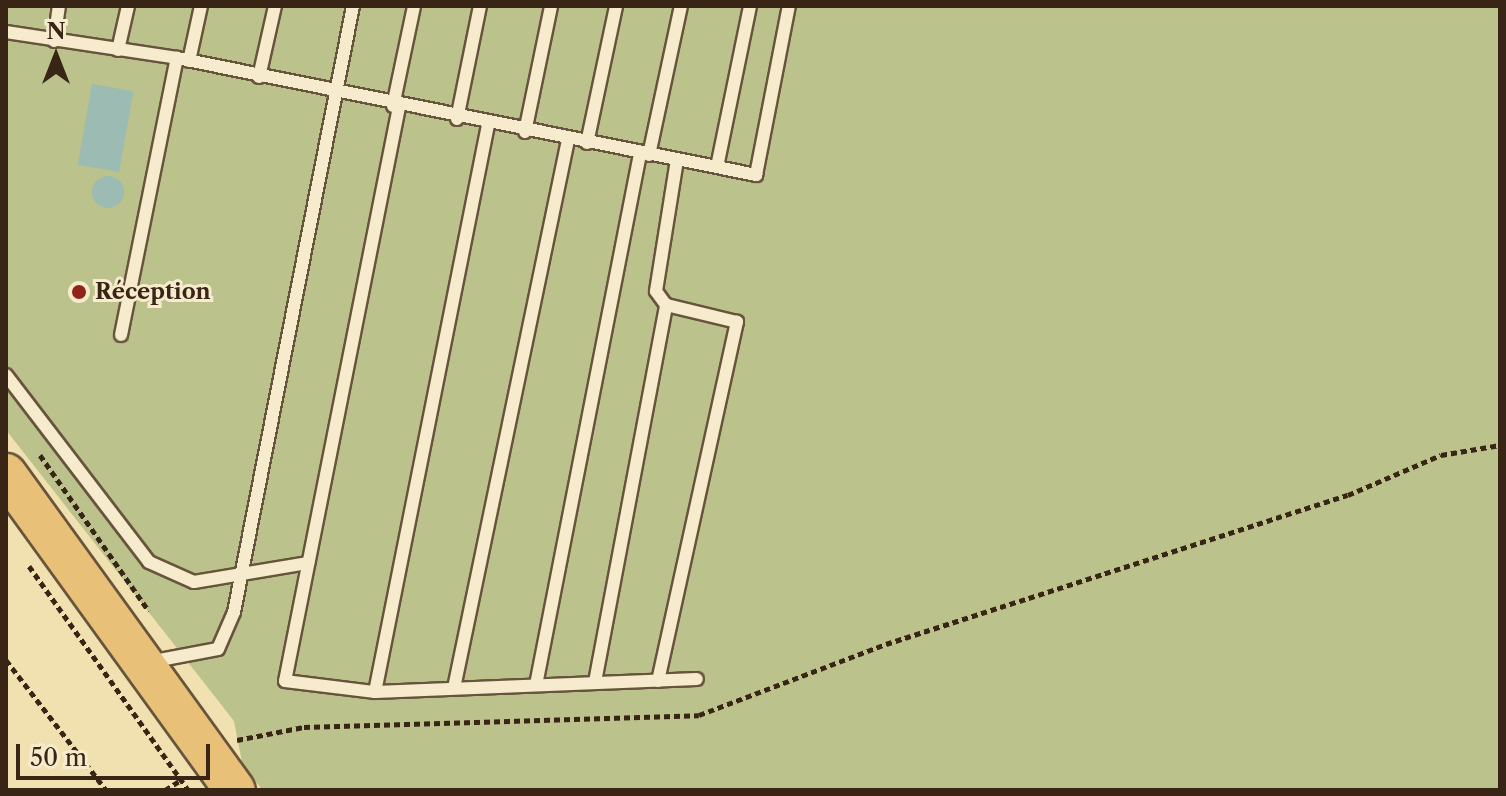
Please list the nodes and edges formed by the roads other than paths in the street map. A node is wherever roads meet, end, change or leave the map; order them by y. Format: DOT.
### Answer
graph roads {
  1 [pos="59,6"];
  2 [pos="128,6"];
  3 [pos="201,6"];
  4 [pos="275,6"];
  5 [pos="353,6"];
  6 [pos="414,6"];
  7 [pos="480,6"];
  8 [pos="551,6"];
  9 [pos="616,6"];
  10 [pos="681,6"];
  11 [pos="750,6"];
  12 [pos="789,6"];
  13 [pos="6,32"];
  14 [pos="54,41"];
  15 [pos="118,50"];
  16 [pos="183,60"];
  17 [pos="259,77"];
  18 [pos="334,92"];
  19 [pos="396,106"];
  20 [pos="457,119"];
  21 [pos="488,125"];
  22 [pos="525,132"];
  23 [pos="568,140"];
  24 [pos="587,143"];
  25 [pos="644,154"];
  26 [pos="677,160"];
  27 [pos="717,167"];
  28 [pos="666,305"];
  29 [pos="121,335"];
  30 [pos="6,375"];
  31 [pos="6,474"];
  32 [pos="308,563"];
  33 [pos="242,575"];
  34 [pos="151,662"];
  35 [pos="697,679"];
  36 [pos="658,681"];
  37 [pos="595,682"];
  38 [pos="536,685"];
  39 [pos="454,688"];
  40 [pos="375,692"];
  41 [pos="235,790"];
  1 -- 14 [label="lane"];
  2 -- 15 [label="lane"];
  3 -- 16 [label="lane"];
  4 -- 17 [label="lane"];
  5 -- 18 [label="lane"];
  6 -- 19 [label="lane"];
  7 -- 20 [label="lane"];
  8 -- 22 [label="lane"];
  9 -- 24 [label="lane"];
  10 -- 25 [label="lane"];
  11 -- 27 [label="lane"];
  12 -- 27 [label="lane"];
  13 -- 14 [label="lane"];
  14 -- 15 [label="lane"];
  15 -- 16 [label="lane"];
  16 -- 17 [label="lane"];
  16 -- 29 [label="lane"];
  17 -- 18 [label="lane"];
  18 -- 19 [label="lane"];
  18 -- 33 [label="lane"];
  19 -- 20 [label="lane"];
  19 -- 32 [label="lane"];
  20 -- 21 [label="lane"];
  21 -- 22 [label="lane"];
  21 -- 40 [label="lane"];
  22 -- 23 [label="lane"];
  23 -- 24 [label="lane"];
  23 -- 39 [label="lane"];
  24 -- 25 [label="lane"];
  25 -- 26 [label="lane"];
  25 -- 38 [label="lane"];
  26 -- 27 [label="lane"];
  26 -- 28 [label="lane"];
  28 -- 36 [label="lane"];
  28 -- 37 [label="lane"];
  30 -- 33 [label="lane"];
  31 -- 34 [label="main road"];
  32 -- 33 [label="lane"];
  32 -- 40 [label="lane"];
  33 -- 34 [label="lane"];
  34 -- 41 [label="main road"];
  35 -- 36 [label="lane"];
  36 -- 37 [label="lane"];
  37 -- 38 [label="lane"];
  38 -- 39 [label="lane"];
  39 -- 40 [label="lane"];
}
